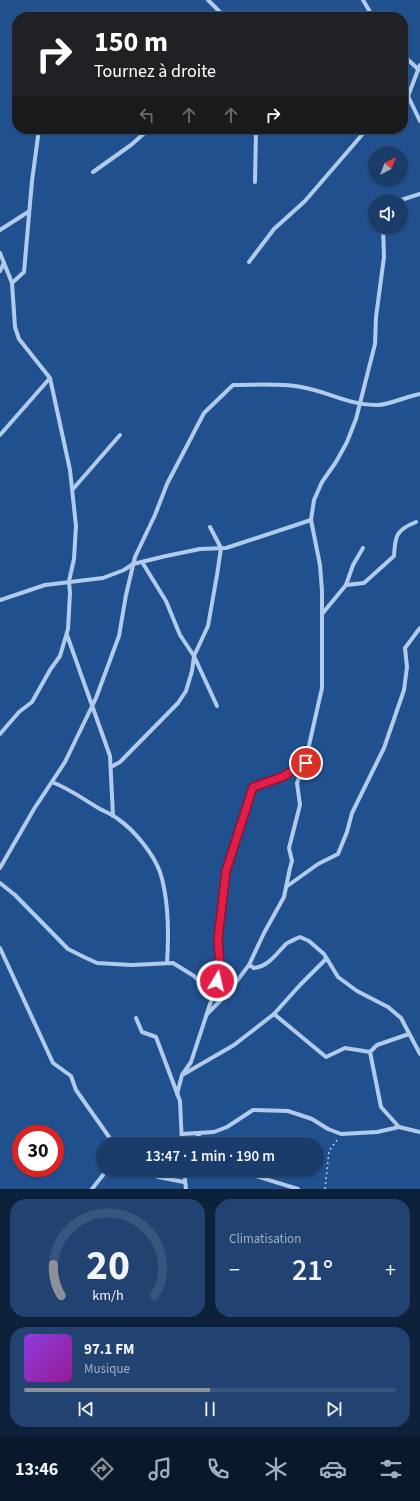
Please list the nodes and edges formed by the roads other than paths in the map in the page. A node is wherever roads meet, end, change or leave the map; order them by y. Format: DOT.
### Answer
graph roads {
  1 [pos="208,0"];
  2 [pos="363,0"];
  3 [pos="220,12"];
  4 [pos="370,12"];
  5 [pos="408,59"];
  6 [pos="419,67"];
  7 [pos="408,96"];
  8 [pos="420,121"];
  9 [pos="37,134"];
  10 [pos="143,134"];
  11 [pos="256,134"];
  12 [pos="362,134"];
  13 [pos="93,172"];
  14 [pos="255,182"];
  15 [pos="420,194"];
  16 [pos="408,198"];
  17 [pos="28,212"];
  18 [pos="0,230"];
  19 [pos="383,234"];
  20 [pos="0,253"];
  21 [pos="249,262"];
  22 [pos="4,264"];
  23 [pos="0,271"];
  24 [pos="12,283"];
  25 [pos="50,378"];
  26 [pos="420,394"];
  27 [pos="360,404"];
  28 [pos="0,435"];
  29 [pos="120,435"];
  30 [pos="73,489"];
  31 [pos="311,520"];
  32 [pos="416,522"];
  33 [pos="210,527"];
  34 [pos="220,548"];
  35 [pos="363,548"];
  36 [pos="142,562"];
  37 [pos="133,564"];
  38 [pos="69,581"];
  39 [pos="346,585"];
  40 [pos="0,600"];
  41 [pos="322,615"];
  42 [pos="419,630"];
  43 [pos="67,635"];
  44 [pos="194,656"];
  45 [pos="91,706"];
  46 [pos="217,706"];
  47 [pos="0,734"];
  48 [pos="306,763"];
  49 [pos="111,767"];
  50 [pos="52,782"];
  51 [pos="114,816"];
  52 [pos="0,868"];
  53 [pos="0,883"];
  54 [pos="286,887"];
  55 [pos="0,948"];
  56 [pos="326,959"];
  57 [pos="167,963"];
  58 [pos="249,966"];
  59 [pos="213,994"];
  60 [pos="207,1014"];
  61 [pos="274,1014"];
  62 [pos="136,1018"];
  63 [pos="409,1034"];
  64 [pos="370,1052"];
  65 [pos="420,1054"];
  66 [pos="182,1075"];
  67 [pos="177,1094"];
  68 [pos="399,1127"];
  69 [pos="420,1132"];
  70 [pos="196,1133"];
  71 [pos="182,1134"];
  72 [pos="109,1137"];
  73 [pos="200,1137"];
  74 [pos="101,1177"];
  75 [pos="156,1177"];
  76 [pos="184,1177"];
  77 [pos="259,1177"];
  78 [pos="184,1182"];
  79 [pos="92,1189"];
  80 [pos="186,1189"];
  81 [pos="298,1189"];
  1 -- 3 [label="street"];
  2 -- 4 [label="street"];
  5 -- 6 [label="street"];
  6 -- 7 [label="street"];
  7 -- 8 [label="street"];
  9 -- 17 [label="street"];
  10 -- 13 [label="street"];
  11 -- 14 [label="street"];
  12 -- 21 [label="street"];
  15 -- 16 [label="street"];
  17 -- 18 [label="street"];
  17 -- 24 [label="street"];
  19 -- 27 [label="street"];
  20 -- 22 [label="street"];
  22 -- 23 [label="street"];
  22 -- 24 [label="street"];
  24 -- 25 [label="street"];
  25 -- 28 [label="street"];
  25 -- 30 [label="street"];
  26 -- 27 [label="street"];
  27 -- 31 [label="street"];
  27 -- 37 [label="street"];
  29 -- 30 [label="street"];
  30 -- 38 [label="street"];
  31 -- 34 [label="street"];
  31 -- 41 [label="street"];
  32 -- 39 [label="street"];
  33 -- 34 [label="street"];
  34 -- 36 [label="street"];
  34 -- 44 [label="street"];
  35 -- 39 [label="street"];
  36 -- 37 [label="street"];
  36 -- 44 [label="street"];
  37 -- 38 [label="street"];
  37 -- 45 [label="street"];
  38 -- 40 [label="street"];
  38 -- 43 [label="street"];
  39 -- 41 [label="street"];
  41 -- 48 [label="street"];
  42 -- 54 [label="street"];
  43 -- 45 [label="street"];
  43 -- 47 [label="street"];
  44 -- 46 [label="street"];
  44 -- 49 [label="street"];
  45 -- 49 [label="street"];
  45 -- 50 [label="street"];
  48 -- 54 [label="street"];
  48 -- 59 [label="street"];
  49 -- 51 [label="street"];
  50 -- 51 [label="street"];
  50 -- 52 [label="street"];
  51 -- 57 [label="street"];
  53 -- 57 [label="street"];
  54 -- 58 [label="street"];
  55 -- 72 [label="street"];
  56 -- 58 [label="street"];
  56 -- 61 [label="street"];
  56 -- 63 [label="street"];
  57 -- 59 [label="street"];
  58 -- 60 [label="street"];
  59 -- 60 [label="street"];
  60 -- 66 [label="street"];
  61 -- 64 [label="street"];
  61 -- 66 [label="street"];
  62 -- 67 [label="street"];
  63 -- 64 [label="street"];
  63 -- 65 [label="street"];
  64 -- 68 [label="street"];
  66 -- 67 [label="street"];
  67 -- 71 [label="street"];
  68 -- 69 [label="street"];
  68 -- 70 [label="street"];
  70 -- 71 [label="street"];
  70 -- 73 [label="street"];
  74 -- 79 [label="street"];
  75 -- 78 [label="street"];
  76 -- 78 [label="street"];
  77 -- 81 [label="street"];
  78 -- 80 [label="street"];
}
